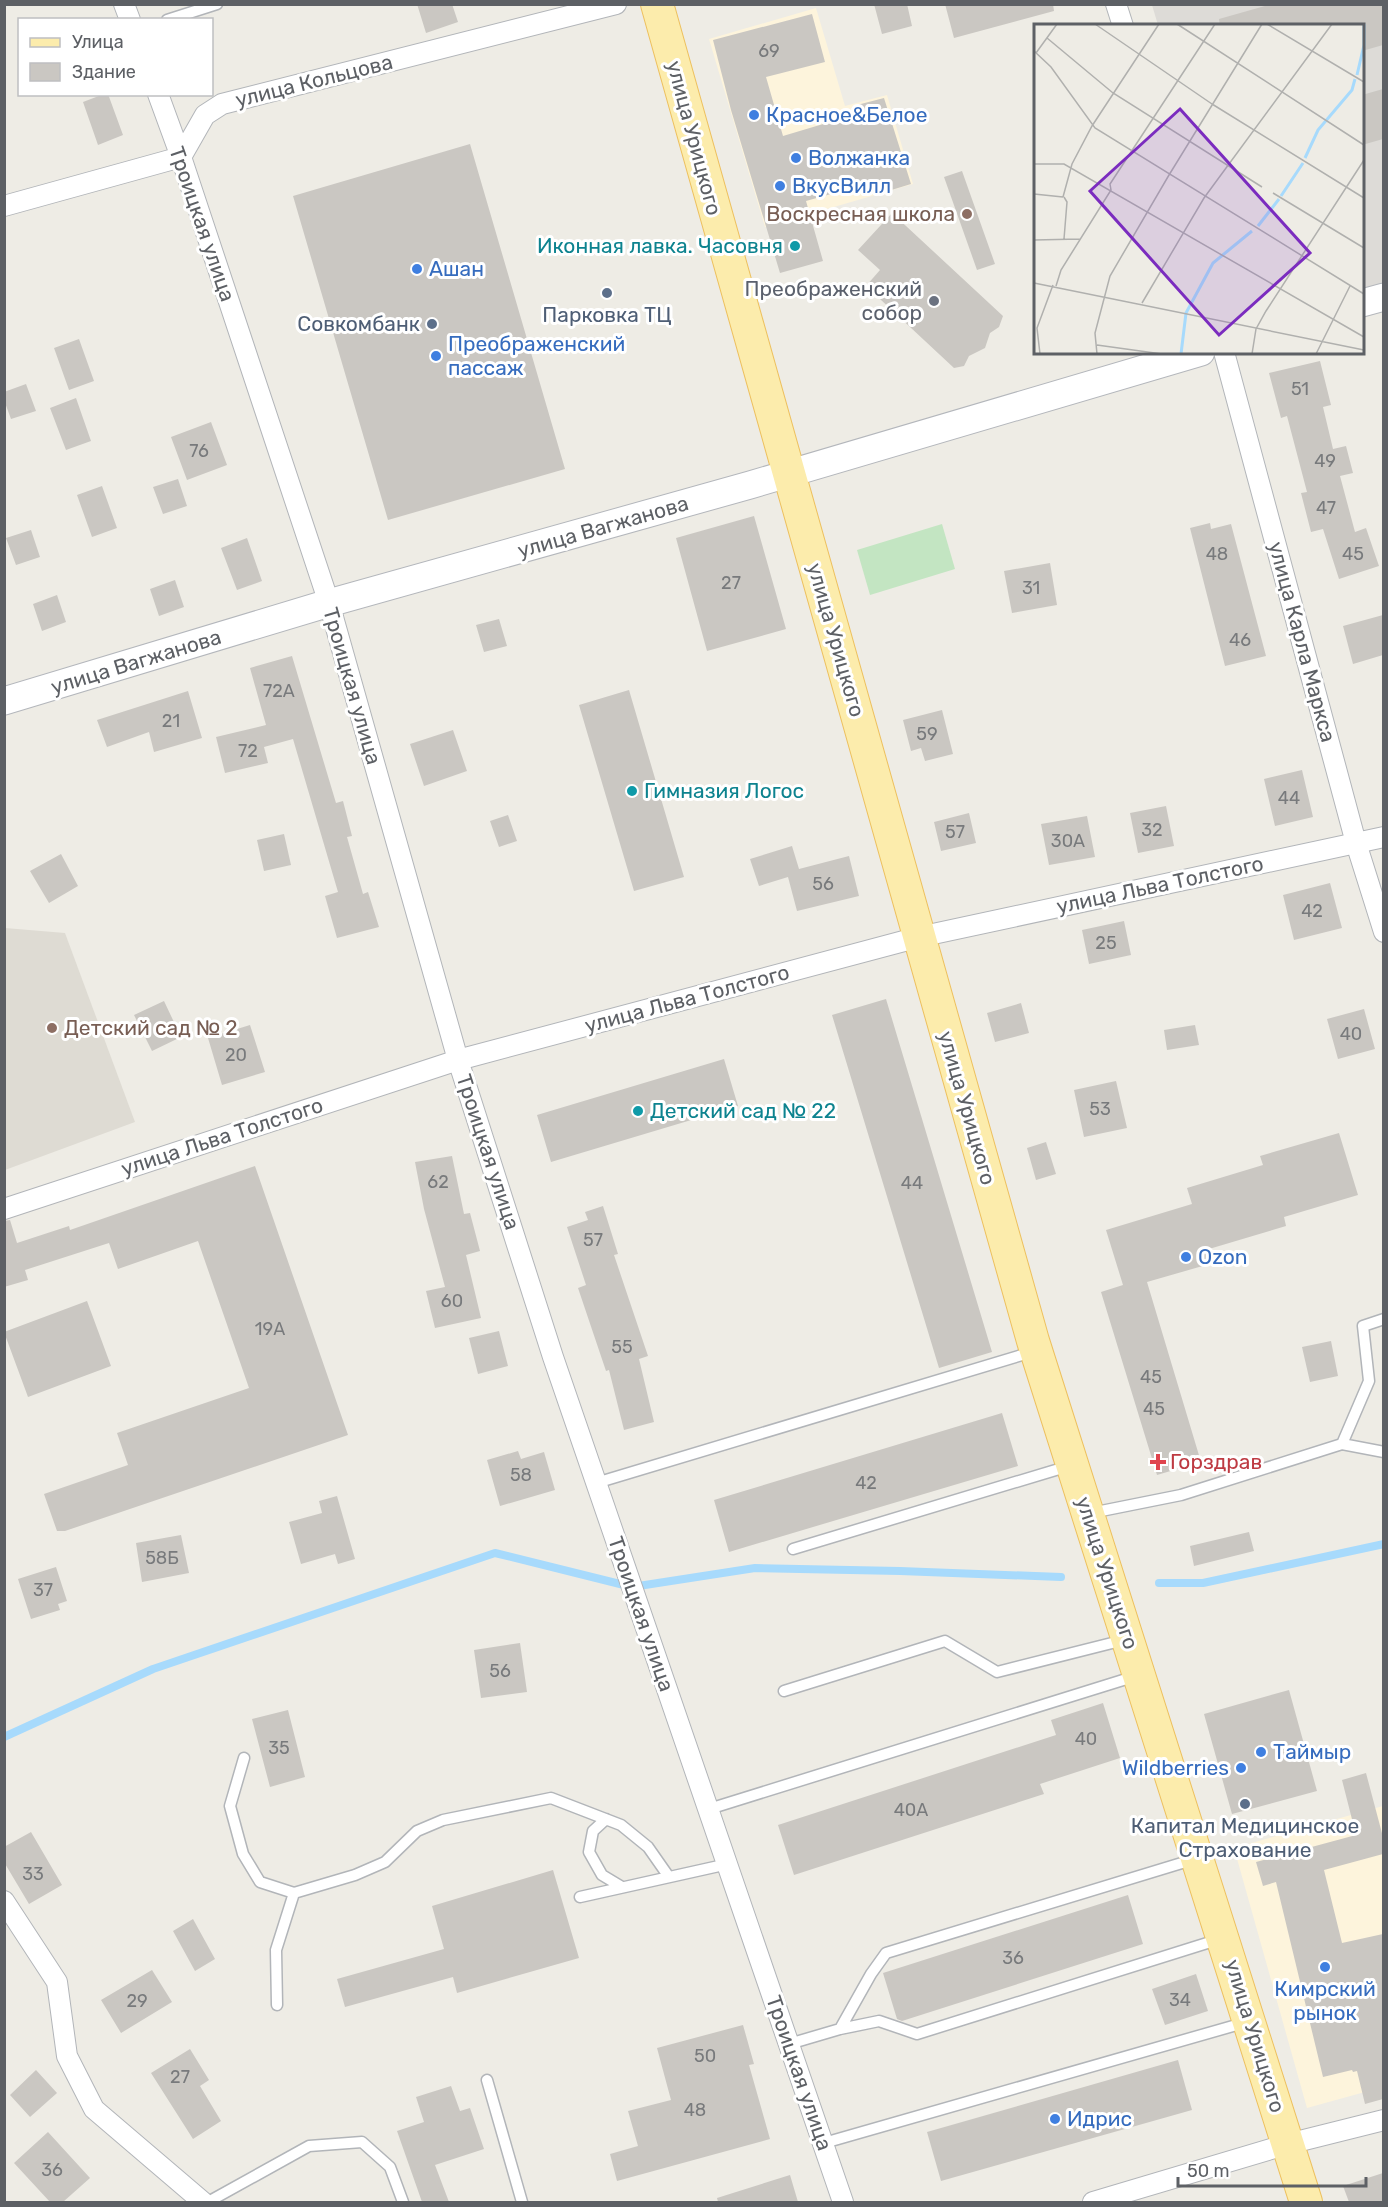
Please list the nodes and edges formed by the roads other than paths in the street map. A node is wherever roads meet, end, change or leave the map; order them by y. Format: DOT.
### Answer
graph roads {
  1 [pos="217,4"];
  2 [pos="616,4"];
  3 [pos="657,4"];
  4 [pos="1116,4"];
  5 [pos="173,18"];
  6 [pos="1122,24"];
  7 [pos="159,96"];
  8 [pos="181,157"];
  9 [pos="4,206"];
  10 [pos="1383,297"];
  11 [pos="1364,302"];
  12 [pos="1194,354"];
  13 [pos="1225,354"];
  14 [pos="789,474"];
  15 [pos="329,603"];
  16 [pos="4,701"];
  17 [pos="1383,837"];
  18 [pos="1356,843"];
  19 [pos="1383,932"];
  20 [pos="919,937"];
  21 [pos="458,1059"];
  22 [pos="4,1209"];
  23 [pos="1383,1319"];
  24 [pos="1036,1351"];
  25 [pos="1342,1444"];
  26 [pos="1383,1452"];
  27 [pos="1072,1465"];
  28 [pos="596,1483"];
  29 [pos="1088,1513"];
  30 [pos="793,1549"];
  31 [pos="1128,1639"];
  32 [pos="1139,1675"];
  33 [pos="784,1691"];
  34 [pos="244,1758"];
  35 [pos="709,1809"];
  36 [pos="606,1819"];
  37 [pos="1198,1858"];
  38 [pos="728,1864"];
  39 [pos="669,1877"];
  40 [pos="622,1887"];
  41 [pos="294,1893"];
  42 [pos="580,1897"];
  43 [pos="4,1901"];
  44 [pos="1224,1938"];
  45 [pos="277,2005"];
  46 [pos="1250,2021"];
  47 [pos="840,2029"];
  48 [pos="789,2044"];
  49 [pos="487,2080"];
  50 [pos="1383,2120"];
  51 [pos="824,2143"];
  52 [pos="1288,2144"];
  53 [pos="203,2202"];
  54 [pos="208,2202"];
  55 [pos="403,2202"];
  56 [pos="522,2202"];
  57 [pos="843,2202"];
  58 [pos="1093,2202"];
  59 [pos="1306,2202"];
  1 -- 5 [label="lane"];
  2 -- 8 [label="street, улица Кольцова"];
  3 -- 14 [label="main road, улица Урицкого"];
  4 -- 6 [label="street"];
  7 -- 8 [label="street, Троицкая улица"];
  8 -- 9 [label="street"];
  8 -- 15 [label="street, Троицкая улица"];
  10 -- 11 [label="street"];
  12 -- 14 [label="street, улица Вагжанова"];
  13 -- 18 [label="street, улица Карла Маркса"];
  14 -- 15 [label="street, улица Вагжанова"];
  14 -- 20 [label="main road, улица Урицкого"];
  15 -- 16 [label="street, улица Вагжанова"];
  15 -- 21 [label="street, Троицкая улица"];
  17 -- 18 [label="street, улица Льва Толстого"];
  18 -- 19 [label="street, улица Карла Маркса"];
  18 -- 20 [label="street, улица Льва Толстого"];
  20 -- 21 [label="street, улица Льва Толстого"];
  20 -- 24 [label="main road, улица Урицкого"];
  21 -- 22 [label="street, улица Льва Толстого"];
  21 -- 28 [label="street, Троицкая улица"];
  23 -- 25 [label="lane"];
  24 -- 27 [label="main road, улица Урицкого"];
  24 -- 28 [label="lane"];
  25 -- 26 [label="lane"];
  25 -- 29 [label="lane"];
  27 -- 29 [label="main road, улица Урицкого"];
  27 -- 30 [label="lane"];
  28 -- 35 [label="street, Троицкая улица"];
  29 -- 31 [label="main road, улица Урицкого"];
  31 -- 32 [label="main road, улица Урицкого"];
  31 -- 33 [label="lane"];
  32 -- 35 [label="lane"];
  32 -- 37 [label="main road, улица Урицкого"];
  34 -- 41 [label="lane"];
  35 -- 38 [label="street, Троицкая улица"];
  36 -- 39 [label="lane"];
  36 -- 40 [label="lane"];
  36 -- 41 [label="lane"];
  37 -- 44 [label="main road, улица Урицкого"];
  37 -- 47 [label="lane"];
  38 -- 39 [label="lane"];
  38 -- 48 [label="street, Троицкая улица"];
  39 -- 40 [label="lane"];
  40 -- 42 [label="lane"];
  41 -- 45 [label="lane"];
  43 -- 53 [label="street"];
  44 -- 46 [label="main road, улица Урицкого"];
  44 -- 47 [label="lane"];
  46 -- 51 [label="lane"];
  46 -- 52 [label="main road, улица Урицкого"];
  47 -- 48 [label="lane"];
  48 -- 51 [label="street, Троицкая улица"];
  49 -- 56 [label="lane"];
  50 -- 52 [label="street"];
  51 -- 57 [label="street, Троицкая улица"];
  52 -- 58 [label="street"];
  52 -- 59 [label="main road, улица Урицкого"];
  54 -- 55 [label="lane"];
}
